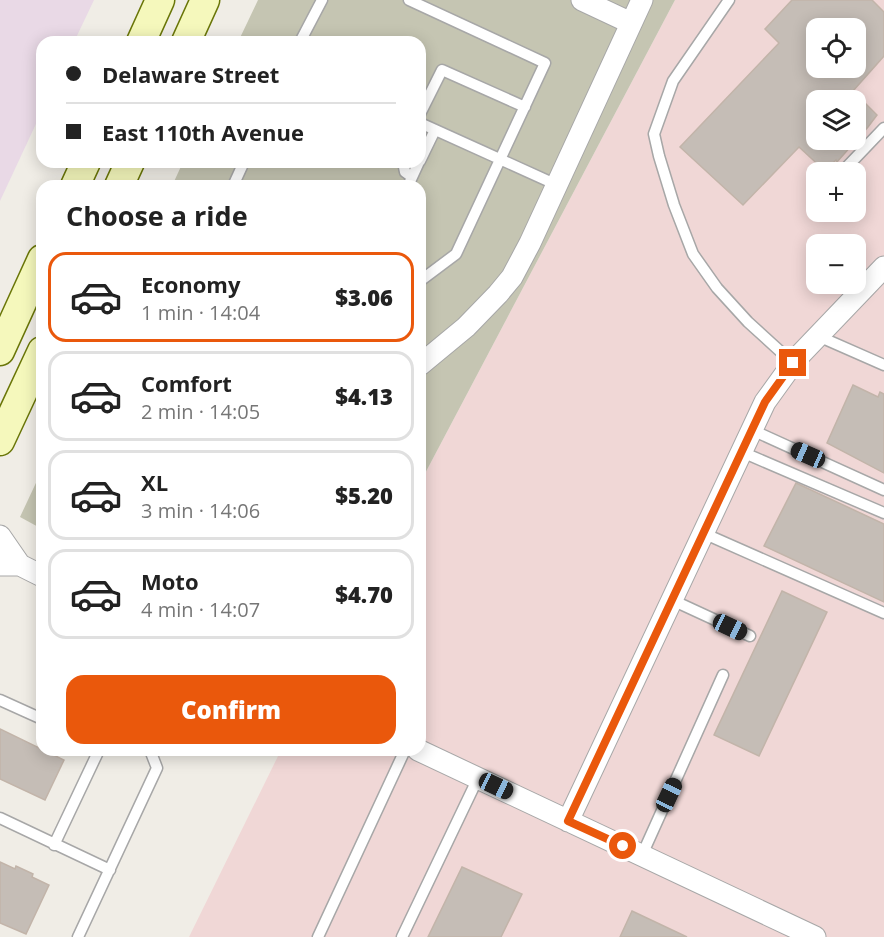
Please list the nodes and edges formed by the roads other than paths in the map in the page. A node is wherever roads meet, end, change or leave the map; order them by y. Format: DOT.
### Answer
graph roads {
  1 [pos="160,0"];
  2 [pos="205,0"];
  3 [pos="322,0"];
  4 [pos="409,0"];
  5 [pos="582,0"];
  6 [pos="642,0"];
  7 [pos="729,0"];
  8 [pos="631,23"];
  9 [pos="144,36"];
  10 [pos="189,36"];
  11 [pos="303,36"];
  12 [pos="426,102"];
  13 [pos="525,107"];
  14 [pos="426,126"];
  15 [pos="884,128"];
  16 [pos="435,130"];
  17 [pos="426,149"];
  18 [pos="501,160"];
  19 [pos="852,162"];
  20 [pos="557,185"];
  21 [pos="884,267"];
  22 [pos="36,272"];
  23 [pos="426,276"];
  24 [pos="818,336"];
  25 [pos="0,351"];
  26 [pos="426,355"];
  27 [pos="793,363"];
  28 [pos="36,364"];
  29 [pos="884,365"];
  30 [pos="752,430"];
  31 [pos="0,441"];
  32 [pos="742,452"];
  33 [pos="884,489"];
  34 [pos="884,513"];
  35 [pos="703,533"];
  36 [pos="0,536"];
  37 [pos="10,565"];
  38 [pos="36,574"];
  39 [pos="672,600"];
  40 [pos="884,613"];
  41 [pos="750,636"];
  42 [pos="723,675"];
  43 [pos="0,700"];
  44 [pos="36,716"];
  45 [pos="426,754"];
  46 [pos="96,756"];
  47 [pos="153,756"];
  48 [pos="402,756"];
  49 [pos="478,778"];
  50 [pos="0,818"];
  51 [pos="568,821"];
  52 [pos="54,845"];
  53 [pos="642,855"];
  54 [pos="110,870"];
  55 [pos="78,937"];
  56 [pos="318,937"];
  57 [pos="402,937"];
  58 [pos="815,937"];
  1 -- 9 [label="main road"];
  2 -- 10 [label="main road"];
  3 -- 11 [label="lane"];
  4 -- 13 [label="lane"];
  5 -- 8 [label="street"];
  6 -- 8 [label="street"];
  7 -- 27 [label="lane"];
  8 -- 20 [label="street"];
  12 -- 13 [label="lane"];
  13 -- 18 [label="lane"];
  14 -- 16 [label="lane"];
  15 -- 19 [label="lane"];
  16 -- 17 [label="lane"];
  16 -- 18 [label="lane"];
  18 -- 20 [label="lane"];
  18 -- 23 [label="lane"];
  20 -- 26 [label="street"];
  21 -- 24 [label="street"];
  22 -- 25 [label="main road"];
  24 -- 27 [label="street"];
  24 -- 29 [label="lane"];
  27 -- 30 [label="street"];
  28 -- 31 [label="main road"];
  30 -- 32 [label="street"];
  30 -- 33 [label="lane"];
  32 -- 34 [label="lane"];
  32 -- 35 [label="street"];
  35 -- 39 [label="street"];
  35 -- 40 [label="lane"];
  36 -- 37 [label="street"];
  37 -- 38 [label="street"];
  39 -- 41 [label="lane"];
  39 -- 51 [label="street"];
  42 -- 53 [label="lane"];
  43 -- 44 [label="lane"];
  45 -- 49 [label="street"];
  46 -- 52 [label="lane"];
  47 -- 54 [label="lane"];
  48 -- 56 [label="lane"];
  49 -- 51 [label="street"];
  49 -- 57 [label="lane"];
  50 -- 52 [label="lane"];
  51 -- 53 [label="street"];
  52 -- 54 [label="lane"];
  53 -- 58 [label="street"];
  54 -- 55 [label="lane"];
}
